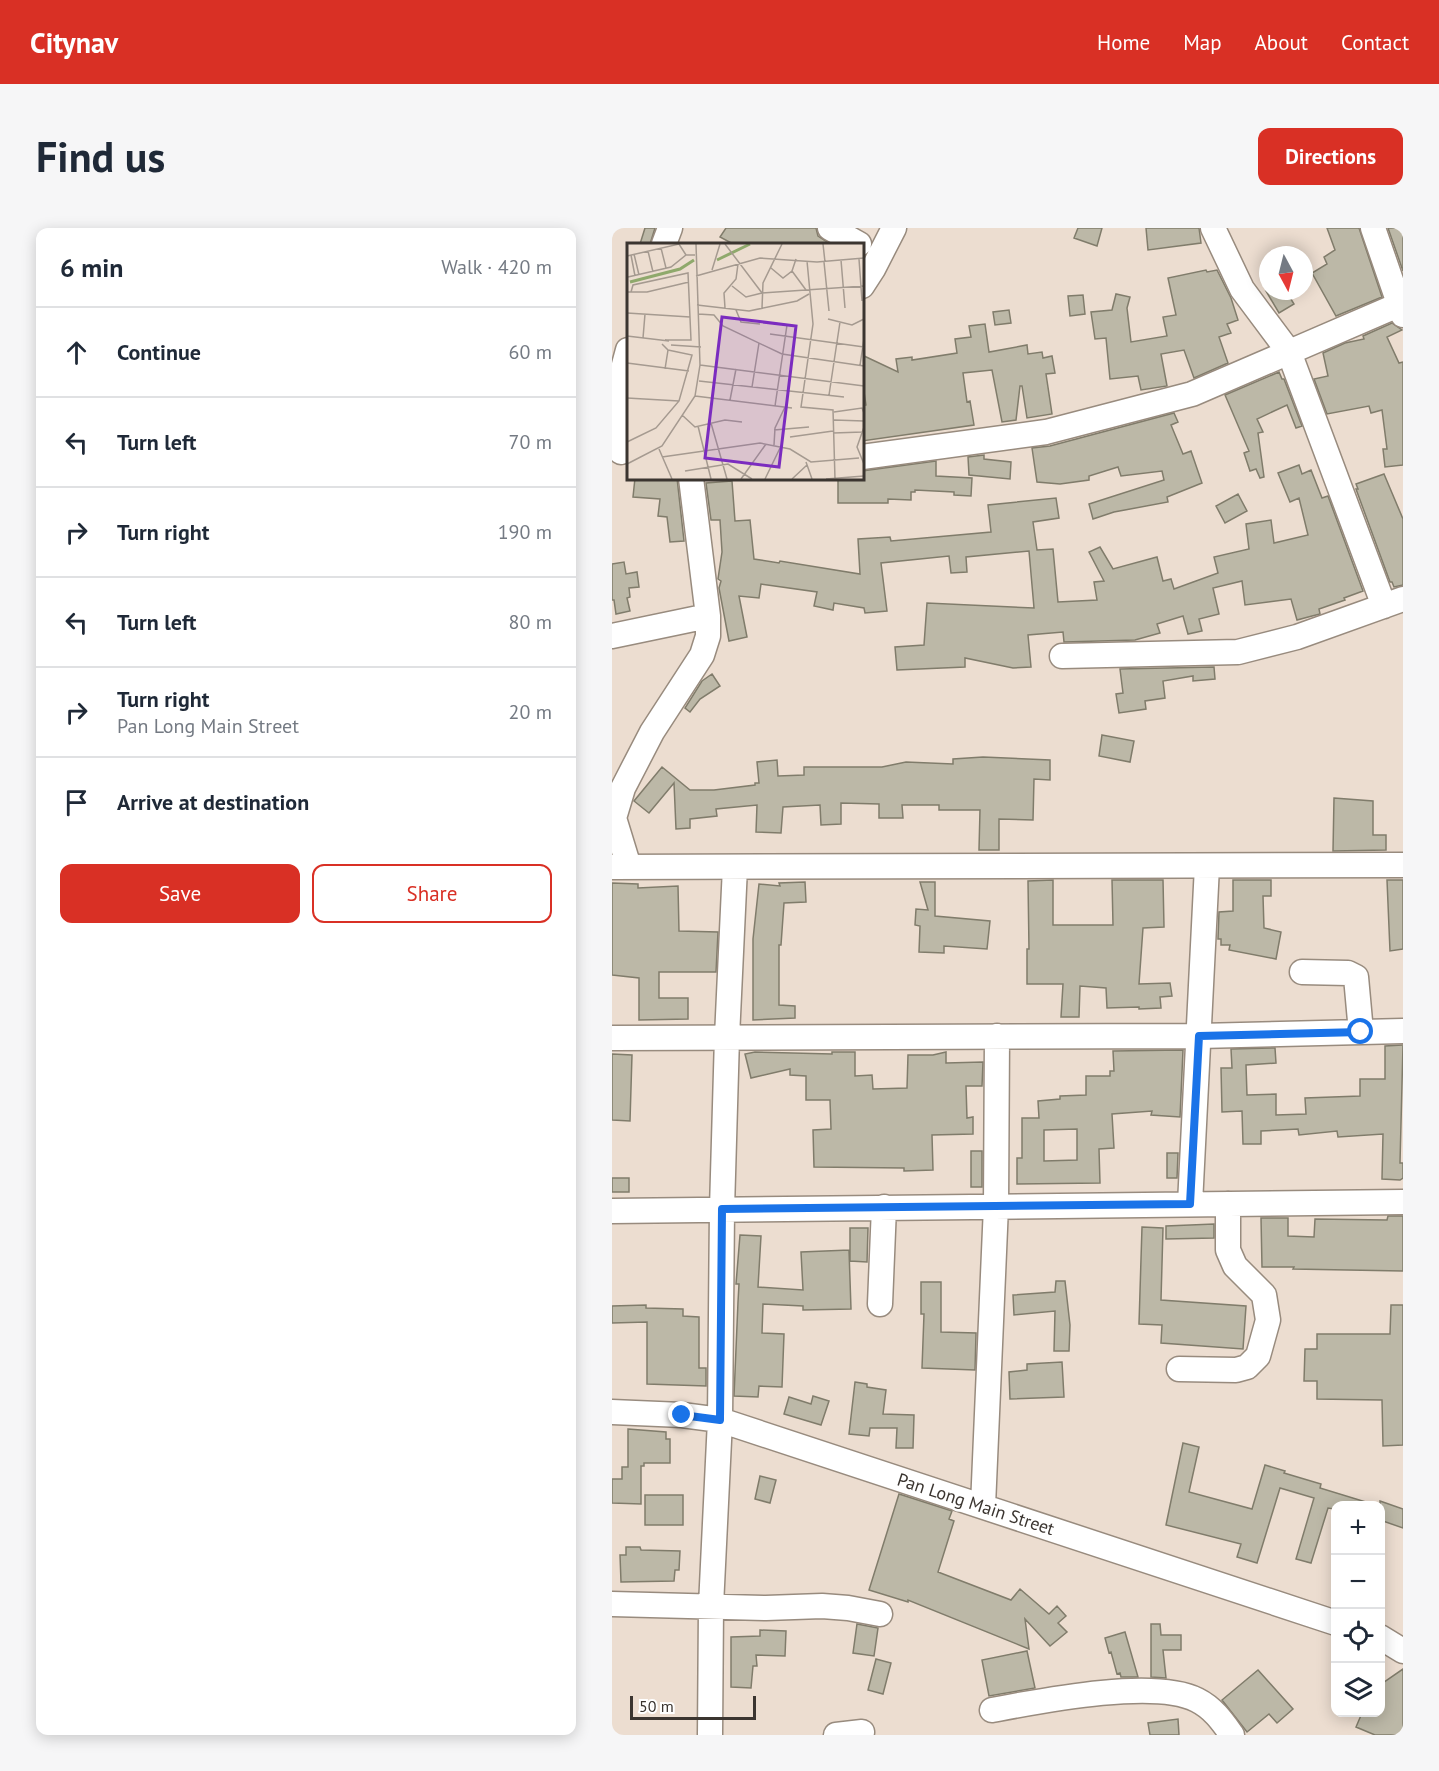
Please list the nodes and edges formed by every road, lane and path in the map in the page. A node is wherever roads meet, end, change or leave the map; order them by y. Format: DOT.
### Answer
graph roads {
  1 [pos="670,228"];
  2 [pos="830,228"];
  3 [pos="894,228"];
  4 [pos="1213,228"];
  5 [pos="1373,228"];
  6 [pos="664,243"];
  7 [pos="857,243"];
  8 [pos="871,252"];
  9 [pos="864,278"];
  10 [pos="1402,307"];
  11 [pos="1289,352"];
  12 [pos="627,354"];
  13 [pos="621,452"];
  14 [pos="864,457"];
  15 [pos="691,480"];
  16 [pos="1394,603"];
  17 [pos="708,616"];
  18 [pos="612,636"];
  19 [pos="1062,656"];
  20 [pos="1403,865"];
  21 [pos="1207,866"];
  22 [pos="621,867"];
  23 [pos="735,867"];
  24 [pos="1302,972"];
  25 [pos="1403,1031"];
  26 [pos="1361,1032"];
  27 [pos="997,1036"];
  28 [pos="1199,1036"];
  29 [pos="727,1037"];
  30 [pos="612,1038"];
  31 [pos="1403,1202"];
  32 [pos="1190,1204"];
  33 [pos="1228,1204"];
  34 [pos="996,1206"];
  35 [pos="884,1207"];
  36 [pos="722,1209"];
  37 [pos="612,1211"];
  38 [pos="880,1304"];
  39 [pos="1179,1369"];
  40 [pos="612,1412"];
  41 [pos="720,1420"];
  42 [pos="982,1506"];
  43 [pos="612,1605"];
  44 [pos="711,1606"];
  45 [pos="879,1614"];
  46 [pos="1331,1622"];
  47 [pos="1385,1640"];
  48 [pos="1403,1651"];
  49 [pos="992,1710"];
  50 [pos="862,1732"];
  51 [pos="710,1735"];
  52 [pos="836,1735"];
  53 [pos="1232,1735"];
  1 -- 6 [label="street"];
  2 -- 7 [label="street"];
  3 -- 8 [label="street"];
  4 -- 11 [label="street"];
  5 -- 10 [label="street"];
  8 -- 9 [label="street"];
  10 -- 11 [label="street"];
  11 -- 14 [label="street"];
  11 -- 16 [label="street"];
  12 -- 13 [label="street"];
  15 -- 17 [label="street"];
  16 -- 19 [label="street"];
  17 -- 18 [label="street"];
  17 -- 22 [label="street"];
  20 -- 21 [label="street"];
  21 -- 23 [label="street"];
  21 -- 28 [label="street"];
  22 -- 23 [label="street"];
  23 -- 29 [label="street"];
  24 -- 26 [label="street"];
  25 -- 26 [label="street"];
  26 -- 28 [label="street"];
  27 -- 28 [label="street"];
  27 -- 29 [label="street"];
  27 -- 34 [label="street"];
  28 -- 32 [label="street"];
  29 -- 30 [label="street"];
  29 -- 36 [label="street"];
  31 -- 33 [label="street"];
  32 -- 33 [label="street"];
  32 -- 34 [label="street"];
  33 -- 39 [label="street"];
  34 -- 35 [label="street"];
  34 -- 42 [label="street"];
  35 -- 36 [label="street"];
  35 -- 38 [label="street"];
  36 -- 37 [label="street"];
  36 -- 41 [label="street"];
  40 -- 41 [label="street, Pan Long Main Street"];
  41 -- 42 [label="street, Pan Long Main Street"];
  41 -- 44 [label="street"];
  42 -- 46 [label="street, Pan Long Main Street"];
  43 -- 44 [label="street"];
  44 -- 45 [label="street"];
  44 -- 51 [label="street"];
  47 -- 48 [label="street"];
  49 -- 53 [label="street"];
  50 -- 52 [label="street"];
}
